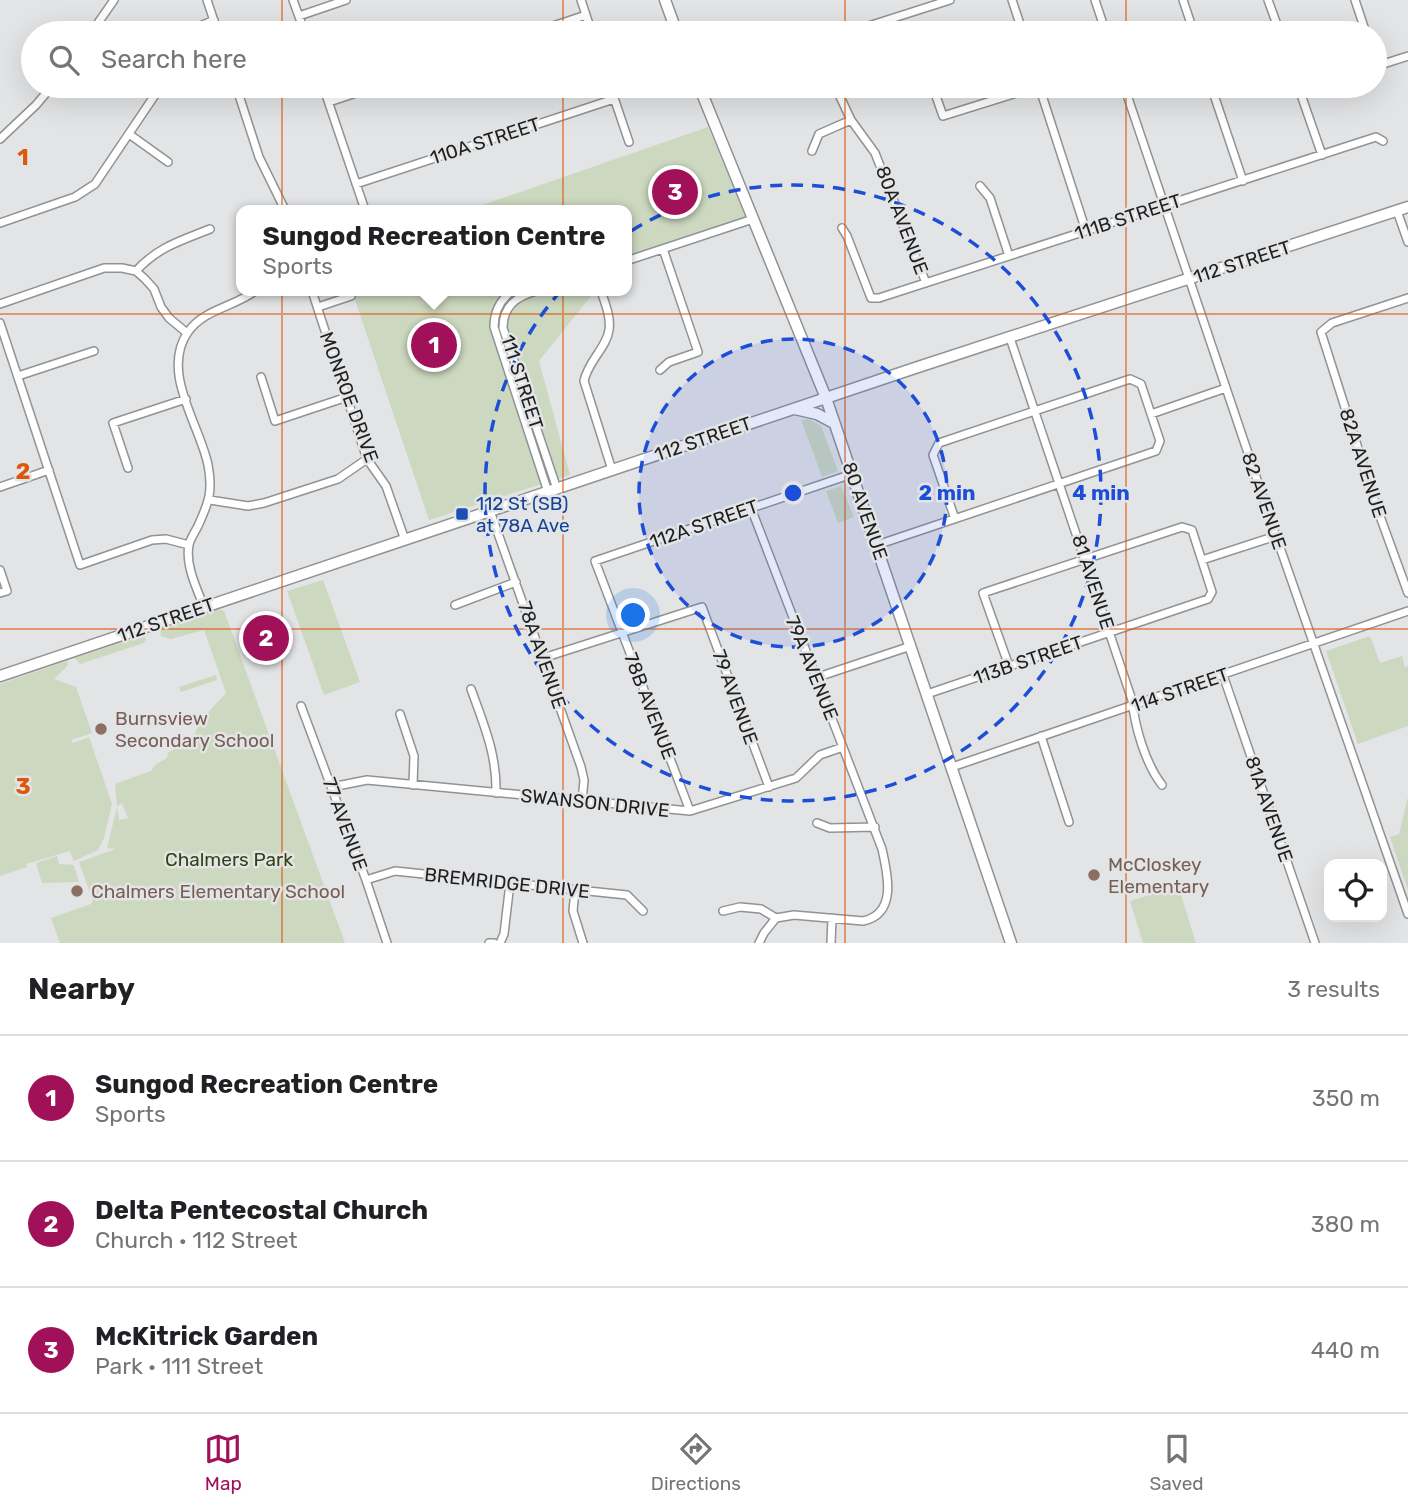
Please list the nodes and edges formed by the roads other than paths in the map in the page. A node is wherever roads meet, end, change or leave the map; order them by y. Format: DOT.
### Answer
graph roads {
  1 [pos="114,0"];
  2 [pos="207,0"];
  3 [pos="293,0"];
  4 [pos="346,0"];
  5 [pos="581,0"];
  6 [pos="665,0"];
  7 [pos="950,0"];
  8 [pos="1012,0"];
  9 [pos="1095,0"];
  10 [pos="1182,0"];
  11 [pos="1268,0"];
  12 [pos="1355,0"];
  13 [pos="586,15"];
  14 [pos="299,16"];
  15 [pos="214,20"];
  16 [pos="99,21"];
  17 [pos="301,21"];
  18 [pos="568,21"];
  19 [pos="588,21"];
  20 [pos="670,21"];
  21 [pos="884,21"];
  22 [pos="1019,21"];
  23 [pos="1102,21"];
  24 [pos="1190,21"];
  25 [pos="1276,21"];
  26 [pos="1362,21"];
  27 [pos="1408,56"];
  28 [pos="1387,60"];
  29 [pos="42,98"];
  30 [pos="153,98"];
  31 [pos="240,98"];
  32 [pos="328,98"];
  33 [pos="341,98"];
  34 [pos="704,98"];
  35 [pos="841,98"];
  36 [pos="937,98"];
  37 [pos="1001,98"];
  38 [pos="1043,98"];
  39 [pos="1128,98"];
  40 [pos="1215,98"];
  41 [pos="1302,98"];
  42 [pos="614,99"];
  43 [pos="329,102"];
  44 [pos="851,120"];
  45 [pos="129,134"];
  46 [pos="0,139"];
  47 [pos="1383,141"];
  48 [pos="629,142"];
  49 [pos="813,151"];
  50 [pos="1322,155"];
  51 [pos="168,162"];
  52 [pos="1243,181"];
  53 [pos="356,184"];
  54 [pos="980,186"];
  55 [pos="283,205"];
  56 [pos="363,205"];
  57 [pos="1164,205"];
  58 [pos="1403,209"];
  59 [pos="753,219"];
  60 [pos="0,223"];
  61 [pos="842,228"];
  62 [pos="210,229"];
  63 [pos="1086,231"];
  64 [pos="1408,243"];
  65 [pos="663,249"];
  66 [pos="1009,256"];
  67 [pos="632,258"];
  68 [pos="136,271"];
  69 [pos="1189,279"];
  70 [pos="926,283"];
  71 [pos="247,296"];
  72 [pos="314,296"];
  73 [pos="351,296"];
  74 [pos="506,296"];
  75 [pos="526,296"];
  76 [pos="602,296"];
  77 [pos="1408,298"];
  78 [pos="0,304"];
  79 [pos="318,307"];
  80 [pos="0,323"];
  81 [pos="187,333"];
  82 [pos="1010,338"];
  83 [pos="94,351"];
  84 [pos="698,352"];
  85 [pos="702,363"];
  86 [pos="660,370"];
  87 [pos="18,376"];
  88 [pos="261,377"];
  89 [pos="1226,388"];
  90 [pos="347,397"];
  91 [pos="826,398"];
  92 [pos="186,399"];
  93 [pos="795,408"];
  94 [pos="1034,410"];
  95 [pos="1151,414"];
  96 [pos="834,423"];
  97 [pos="368,459"];
  98 [pos="128,468"];
  99 [pos="49,470"];
  100 [pos="612,470"];
  101 [pos="852,474"];
  102 [pos="1060,484"];
  103 [pos="0,487"];
  104 [pos="553,490"];
  105 [pos="210,500"];
  106 [pos="751,508"];
  107 [pos="490,511"];
  108 [pos="954,519"];
  109 [pos="1276,536"];
  110 [pos="405,540"];
  111 [pos="189,545"];
  112 [pos="877,545"];
  113 [pos="1085,558"];
  114 [pos="1202,560"];
  115 [pos="595,561"];
  116 [pos="0,570"];
  117 [pos="516,582"];
  118 [pos="0,593"];
  119 [pos="1408,593"];
  120 [pos="455,605"];
  121 [pos="204,607"];
  122 [pos="1408,611"];
  123 [pos="623,632"];
  124 [pos="1110,632"];
  125 [pos="1314,643"];
  126 [pos="911,646"];
  127 [pos="543,658"];
  128 [pos="1009,666"];
  129 [pos="1223,675"];
  130 [pos="0,676"];
  131 [pos="816,678"];
  132 [pos="471,689"];
  133 [pos="927,694"];
  134 [pos="301,706"];
  135 [pos="1133,706"];
  136 [pos="400,714"];
  137 [pos="1041,736"];
  138 [pos="843,747"];
  139 [pos="952,767"];
  140 [pos="413,785"];
  141 [pos="1162,785"];
  142 [pos="332,787"];
  143 [pos="768,787"];
  144 [pos="496,793"];
  145 [pos="582,802"];
  146 [pos="690,811"];
  147 [pos="817,822"];
  148 [pos="1069,822"];
  149 [pos="875,827"];
  150 [pos="366,880"];
  151 [pos="510,883"];
  152 [pos="575,890"];
  153 [pos="643,911"];
  154 [pos="723,911"];
  155 [pos="1408,914"];
  156 [pos="775,918"];
  157 [pos="832,918"];
  158 [pos="387,943"];
  159 [pos="500,943"];
  160 [pos="583,943"];
  161 [pos="759,943"];
  162 [pos="831,943"];
  163 [pos="1011,943"];
  164 [pos="1315,943"];
  1 -- 16 [label="street"];
  2 -- 15 [label="street"];
  3 -- 14 [label="street"];
  4 -- 14 [label="street"];
  5 -- 13 [label="street"];
  6 -- 20 [label="street"];
  7 -- 21 [label="street"];
  8 -- 22 [label="street"];
  9 -- 23 [label="street"];
  10 -- 24 [label="street"];
  11 -- 25 [label="street"];
  12 -- 26 [label="street"];
  13 -- 18 [label="street"];
  13 -- 19 [label="street"];
  14 -- 17 [label="street"];
  27 -- 28 [label="street"];
  29 -- 46 [label="street"];
  30 -- 45 [label="street"];
  31 -- 55 [label="street"];
  32 -- 43 [label="street"];
  33 -- 43 [label="street"];
  34 -- 59 [label="street, 80 AVENUE"];
  35 -- 44 [label="street, 80A AVENUE"];
  36 -- 37 [label="street"];
  38 -- 63 [label="street"];
  39 -- 57 [label="street, 82 AVENUE"];
  40 -- 52 [label="street"];
  41 -- 50 [label="street"];
  42 -- 48 [label="street"];
  42 -- 53 [label="street, 110A STREET"];
  43 -- 53 [label="street"];
  44 -- 49 [label="street"];
  44 -- 70 [label="street, 80A AVENUE"];
  45 -- 51 [label="street"];
  45 -- 60 [label="street"];
  47 -- 50 [label="street, 111B STREET"];
  50 -- 52 [label="street, 111B STREET"];
  52 -- 57 [label="street, 111B STREET"];
  53 -- 56 [label="street"];
  54 -- 66 [label="street"];
  57 -- 63 [label="street, 111B STREET"];
  57 -- 69 [label="street, 82 AVENUE"];
  58 -- 64 [label="street"];
  58 -- 69 [label="street, 112 STREET"];
  59 -- 65 [label="street"];
  59 -- 91 [label="street, 80 AVENUE"];
  61 -- 70 [label="street, 111B STREET"];
  62 -- 68 [label="street"];
  63 -- 66 [label="street, 111B STREET"];
  65 -- 67 [label="street"];
  65 -- 84 [label="street"];
  66 -- 70 [label="street, 111B STREET"];
  68 -- 78 [label="street"];
  68 -- 81 [label="street"];
  69 -- 82 [label="street, 112 STREET"];
  69 -- 89 [label="street, 82 AVENUE"];
  71 -- 81 [label="street"];
  72 -- 79 [label="street, MONROE DRIVE"];
  73 -- 79 [label="street"];
  74 -- 104 [label="street, 111 STREET"];
  75 -- 104 [label="street, 111 STREET"];
  76 -- 100 [label="street"];
  77 -- 119 [label="street, 82A AVENUE"];
  79 -- 90 [label="street, MONROE DRIVE"];
  80 -- 87 [label="street"];
  81 -- 92 [label="street"];
  82 -- 91 [label="street, 112 STREET"];
  82 -- 94 [label="street, 81 AVENUE"];
  83 -- 87 [label="street"];
  84 -- 85 [label="street"];
  84 -- 86 [label="street"];
  87 -- 99 [label="street"];
  88 -- 90 [label="street"];
  89 -- 95 [label="street"];
  89 -- 109 [label="street, 82 AVENUE"];
  90 -- 97 [label="street, MONROE DRIVE"];
  91 -- 93 [label="street, 112 STREET"];
  91 -- 96 [label="street, 80 AVENUE"];
  92 -- 98 [label="street"];
  92 -- 105 [label="street"];
  93 -- 96 [label="street"];
  93 -- 100 [label="street, 112 STREET"];
  94 -- 95 [label="street"];
  94 -- 102 [label="street, 81 AVENUE"];
  94 -- 108 [label="street"];
  95 -- 102 [label="street"];
  96 -- 101 [label="street, 80 AVENUE"];
  97 -- 105 [label="street"];
  97 -- 110 [label="street, MONROE DRIVE"];
  99 -- 103 [label="street"];
  99 -- 111 [label="street"];
  100 -- 104 [label="street, 112 STREET"];
  101 -- 106 [label="street, 112A STREET"];
  101 -- 112 [label="street, 80 AVENUE"];
  102 -- 108 [label="street"];
  102 -- 113 [label="street, 81 AVENUE"];
  104 -- 107 [label="street, 112 STREET"];
  105 -- 111 [label="street"];
  106 -- 115 [label="street, 112A STREET"];
  106 -- 131 [label="street, 79A AVENUE"];
  107 -- 110 [label="street, 112 STREET"];
  107 -- 117 [label="street, 78A AVENUE"];
  108 -- 112 [label="street"];
  109 -- 114 [label="street"];
  109 -- 125 [label="street, 82 AVENUE"];
  110 -- 121 [label="street, 112 STREET"];
  111 -- 121 [label="street"];
  112 -- 126 [label="street, 80 AVENUE"];
  113 -- 114 [label="street"];
  113 -- 124 [label="street, 81 AVENUE"];
  113 -- 128 [label="street"];
  114 -- 124 [label="street, 113B STREET"];
  115 -- 123 [label="street, 78B AVENUE"];
  116 -- 118 [label="street"];
  117 -- 120 [label="street"];
  117 -- 127 [label="street, 78A AVENUE"];
  121 -- 130 [label="street, 112 STREET"];
  122 -- 125 [label="street, 114 STREET"];
  123 -- 127 [label="street"];
  123 -- 143 [label="street, 79 AVENUE"];
  123 -- 146 [label="street, 78B AVENUE"];
  124 -- 128 [label="street, 113B STREET"];
  124 -- 135 [label="street, 81 AVENUE"];
  125 -- 129 [label="street, 114 STREET"];
  125 -- 155 [label="street, 82 AVENUE"];
  126 -- 131 [label="street"];
  126 -- 133 [label="street, 80 AVENUE"];
  127 -- 145 [label="street, 78A AVENUE"];
  128 -- 133 [label="street, 113B STREET"];
  129 -- 135 [label="street, 114 STREET"];
  129 -- 164 [label="street, 81A AVENUE"];
  131 -- 138 [label="street, 79A AVENUE"];
  132 -- 144 [label="street"];
  133 -- 139 [label="street, 80 AVENUE"];
  134 -- 142 [label="street, 77 AVENUE"];
  135 -- 137 [label="street, 114 STREET"];
  135 -- 141 [label="street, 81 AVENUE"];
  136 -- 140 [label="street"];
  137 -- 139 [label="street, 114 STREET"];
  137 -- 148 [label="street"];
  138 -- 143 [label="street, SWANSON DRIVE"];
  138 -- 149 [label="street, 79A AVENUE"];
  139 -- 163 [label="street, 80 AVENUE"];
  140 -- 142 [label="street, SWANSON DRIVE"];
  140 -- 144 [label="street, SWANSON DRIVE"];
  142 -- 150 [label="street, 77 AVENUE"];
  143 -- 146 [label="street, SWANSON DRIVE"];
  144 -- 145 [label="street, SWANSON DRIVE"];
  145 -- 146 [label="street, SWANSON DRIVE"];
  147 -- 149 [label="street"];
  149 -- 157 [label="street, 79A AVENUE"];
  150 -- 151 [label="street, BREMRIDGE DRIVE"];
  150 -- 158 [label="street, 77 AVENUE"];
  151 -- 152 [label="street, BREMRIDGE DRIVE"];
  151 -- 159 [label="street"];
  152 -- 153 [label="street, BREMRIDGE DRIVE"];
  152 -- 160 [label="street"];
  154 -- 156 [label="street"];
  156 -- 157 [label="street"];
  156 -- 161 [label="street"];
  157 -- 162 [label="street"];
}
